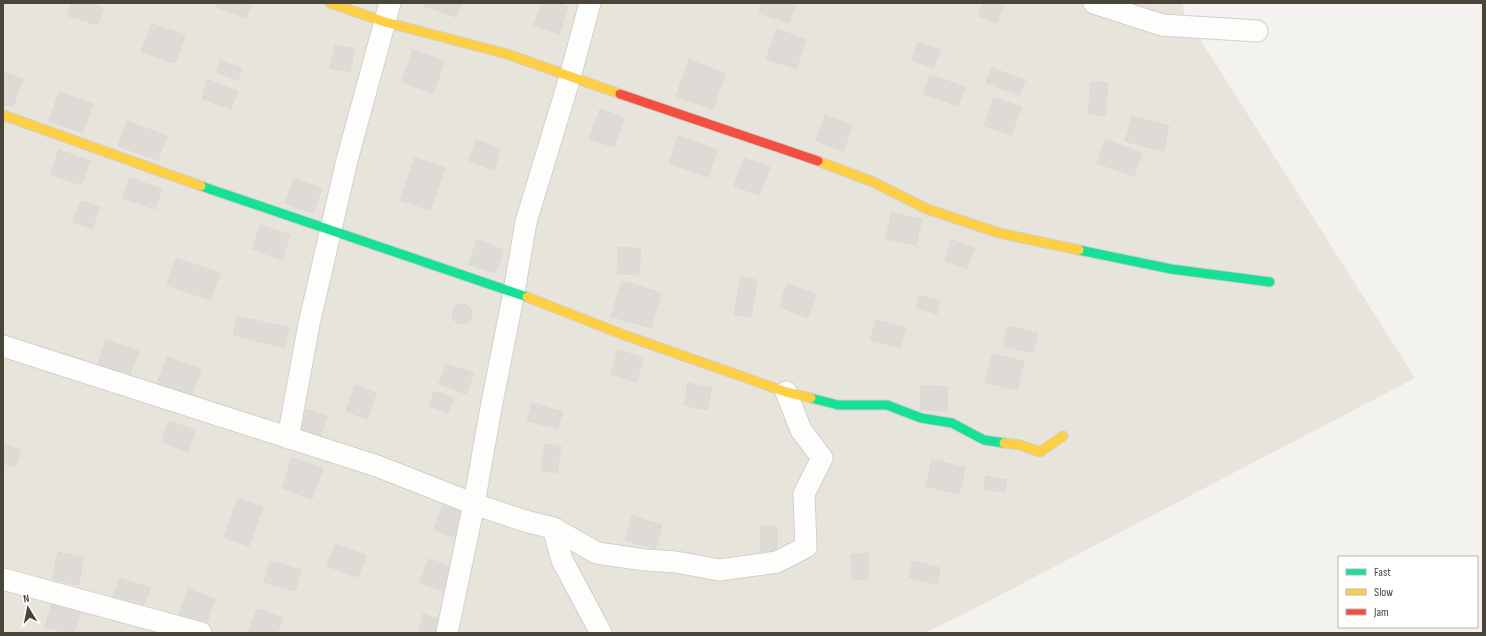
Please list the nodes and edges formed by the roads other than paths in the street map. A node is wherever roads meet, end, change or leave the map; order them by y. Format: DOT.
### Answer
graph roads {
  1 [pos="330,3"];
  2 [pos="590,3"];
  3 [pos="1094,3"];
  4 [pos="388,12"];
  5 [pos="1257,31"];
  6 [pos="570,76"];
  7 [pos="3,115"];
  8 [pos="331,230"];
  9 [pos="1270,282"];
  10 [pos="514,292"];
  11 [pos="3,346"];
  12 [pos="786,392"];
  13 [pos="1063,436"];
  14 [pos="288,438"];
  15 [pos="474,504"];
  16 [pos="553,528"];
  17 [pos="3,579"];
  18 [pos="200,633"];
  19 [pos="446,633"];
  20 [pos="601,633"];
  1 -- 4 [label="street"];
  2 -- 6 [label="street"];
  3 -- 5 [label="street"];
  4 -- 6 [label="street"];
  4 -- 8 [label="street"];
  6 -- 9 [label="street"];
  6 -- 10 [label="street"];
  7 -- 8 [label="street"];
  8 -- 10 [label="street"];
  8 -- 14 [label="street"];
  10 -- 12 [label="street"];
  10 -- 15 [label="street"];
  11 -- 14 [label="street"];
  12 -- 13 [label="street"];
  12 -- 16 [label="street"];
  14 -- 15 [label="street"];
  15 -- 16 [label="street"];
  15 -- 19 [label="street"];
  16 -- 20 [label="street"];
  17 -- 18 [label="street"];
}
